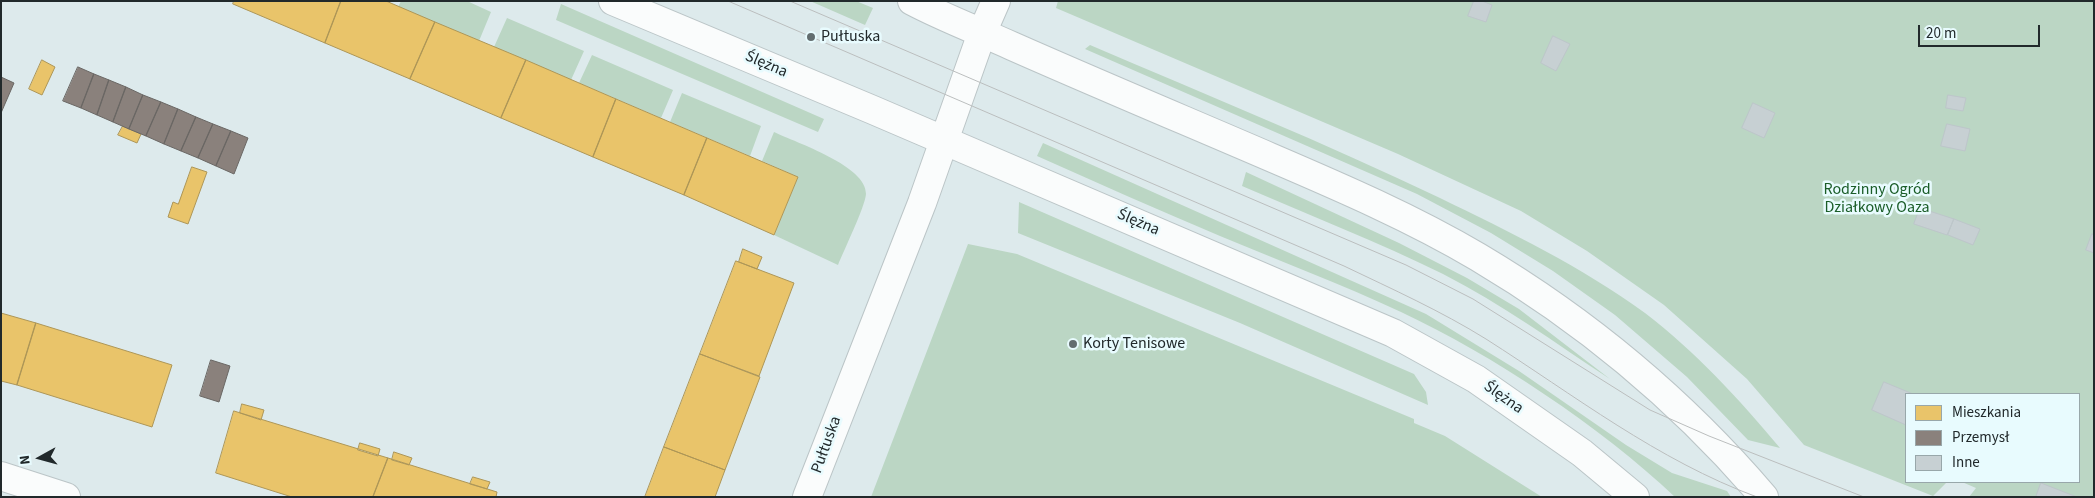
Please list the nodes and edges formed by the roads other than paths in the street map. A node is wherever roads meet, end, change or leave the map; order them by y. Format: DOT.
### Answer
graph roads {
  1 [pos="613,1"];
  2 [pos="912,1"];
  3 [pos="996,1"];
  4 [pos="982,33"];
  5 [pos="944,140"];
  6 [pos="1,476"];
  7 [pos="66,497"];
  8 [pos="807,497"];
  9 [pos="1635,497"];
  10 [pos="1764,497"];
  1 -- 5 [label="main road, Ślężna"];
  2 -- 4 [label="main road"];
  3 -- 4 [label="main road, Pułtuska"];
  4 -- 5 [label="main road, Pułtuska"];
  4 -- 10 [label="main road"];
  5 -- 8 [label="main road, Pułtuska"];
  5 -- 9 [label="main road, Ślężna"];
  6 -- 7 [label="main road"];
}
